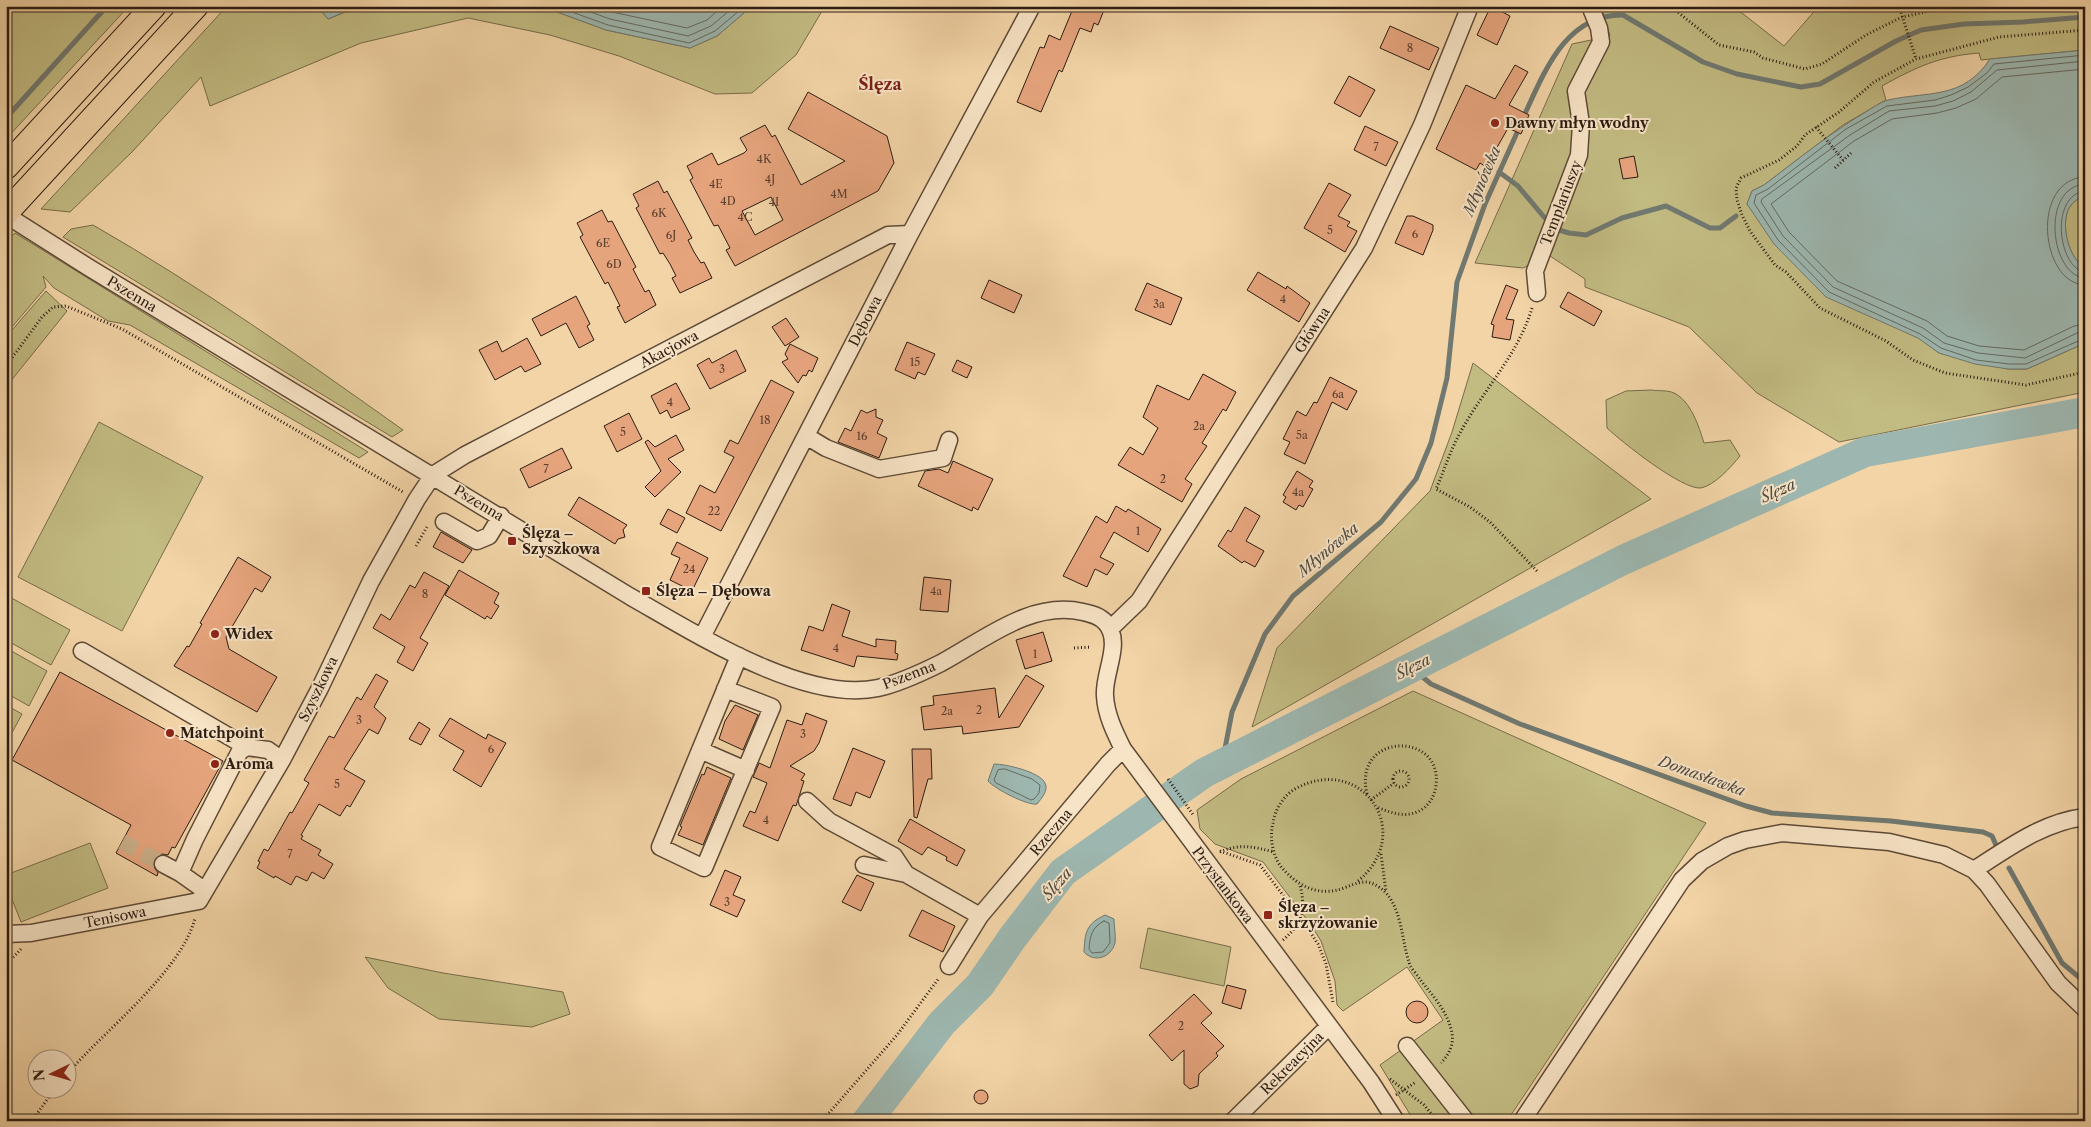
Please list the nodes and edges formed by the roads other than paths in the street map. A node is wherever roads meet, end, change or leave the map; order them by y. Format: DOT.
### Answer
graph roads {
  1 [pos="154,6"];
  2 [pos="196,6"];
  3 [pos="1032,6"];
  4 [pos="1470,6"];
  5 [pos="1590,7"];
  6 [pos="6,167"];
  7 [pos="6,214"];
  8 [pos="910,234"];
  9 [pos="1537,293"];
  10 [pos="806,436"];
  11 [pos="949,440"];
  12 [pos="433,475"];
  13 [pos="500,516"];
  14 [pos="444,522"];
  15 [pos="1110,630"];
  16 [pos="702,638"];
  17 [pos="82,651"];
  18 [pos="739,656"];
  19 [pos="725,689"];
  20 [pos="246,747"];
  21 [pos="1123,749"];
  22 [pos="700,750"];
  23 [pos="282,760"];
  24 [pos="746,770"];
  25 [pos="807,801"];
  26 [pos="2085,817"];
  27 [pos="163,864"];
  28 [pos="864,865"];
  29 [pos="1974,870"];
  30 [pos="180,873"];
  31 [pos="906,874"];
  32 [pos="201,896"];
  33 [pos="980,916"];
  34 [pos="6,934"];
  35 [pos="949,966"];
  36 [pos="2085,1009"];
  37 [pos="1329,1026"];
  38 [pos="1408,1046"];
  39 [pos="1233,1121"];
  40 [pos="1396,1121"];
  41 [pos="1466,1121"];
  42 [pos="1522,1121"];
  1 -- 6 [label="highway"];
  2 -- 7 [label="highway"];
  3 -- 8 [label="street, Dębowa"];
  4 -- 15 [label="street, Główna"];
  5 -- 9 [label="street, Templariuszy"];
  7 -- 12 [label="street, Pszenna"];
  8 -- 10 [label="street, Dębowa"];
  8 -- 12 [label="street, Akacjowa"];
  10 -- 11 [label="street"];
  10 -- 16 [label="street, Dębowa"];
  12 -- 13 [label="street, Pszenna"];
  12 -- 23 [label="street, Szyszkowa"];
  13 -- 14 [label="street"];
  13 -- 16 [label="street, Pszenna"];
  15 -- 18 [label="street, Pszenna"];
  15 -- 21 [label="street, Przystankowa"];
  16 -- 18 [label="street, Pszenna"];
  17 -- 20 [label="street"];
  18 -- 19 [label="street"];
  19 -- 22 [label="street"];
  19 -- 24 [label="street"];
  20 -- 23 [label="street"];
  20 -- 30 [label="street"];
  21 -- 33 [label="street, Rzeczna"];
  21 -- 37 [label="street, Przystankowa"];
  22 -- 24 [label="street"];
  22 -- 24 [label="street"];
  23 -- 32 [label="street, Szyszkowa"];
  25 -- 31 [label="street"];
  26 -- 29 [label="street"];
  27 -- 30 [label="street"];
  28 -- 31 [label="street"];
  29 -- 36 [label="street"];
  29 -- 42 [label="street"];
  30 -- 32 [label="street"];
  31 -- 33 [label="street"];
  32 -- 34 [label="street, Tenisowa"];
  33 -- 35 [label="street, Rzeczna"];
  37 -- 39 [label="street, Rekreacyjna"];
  37 -- 40 [label="street, Przystankowa"];
  38 -- 41 [label="street"];
}
